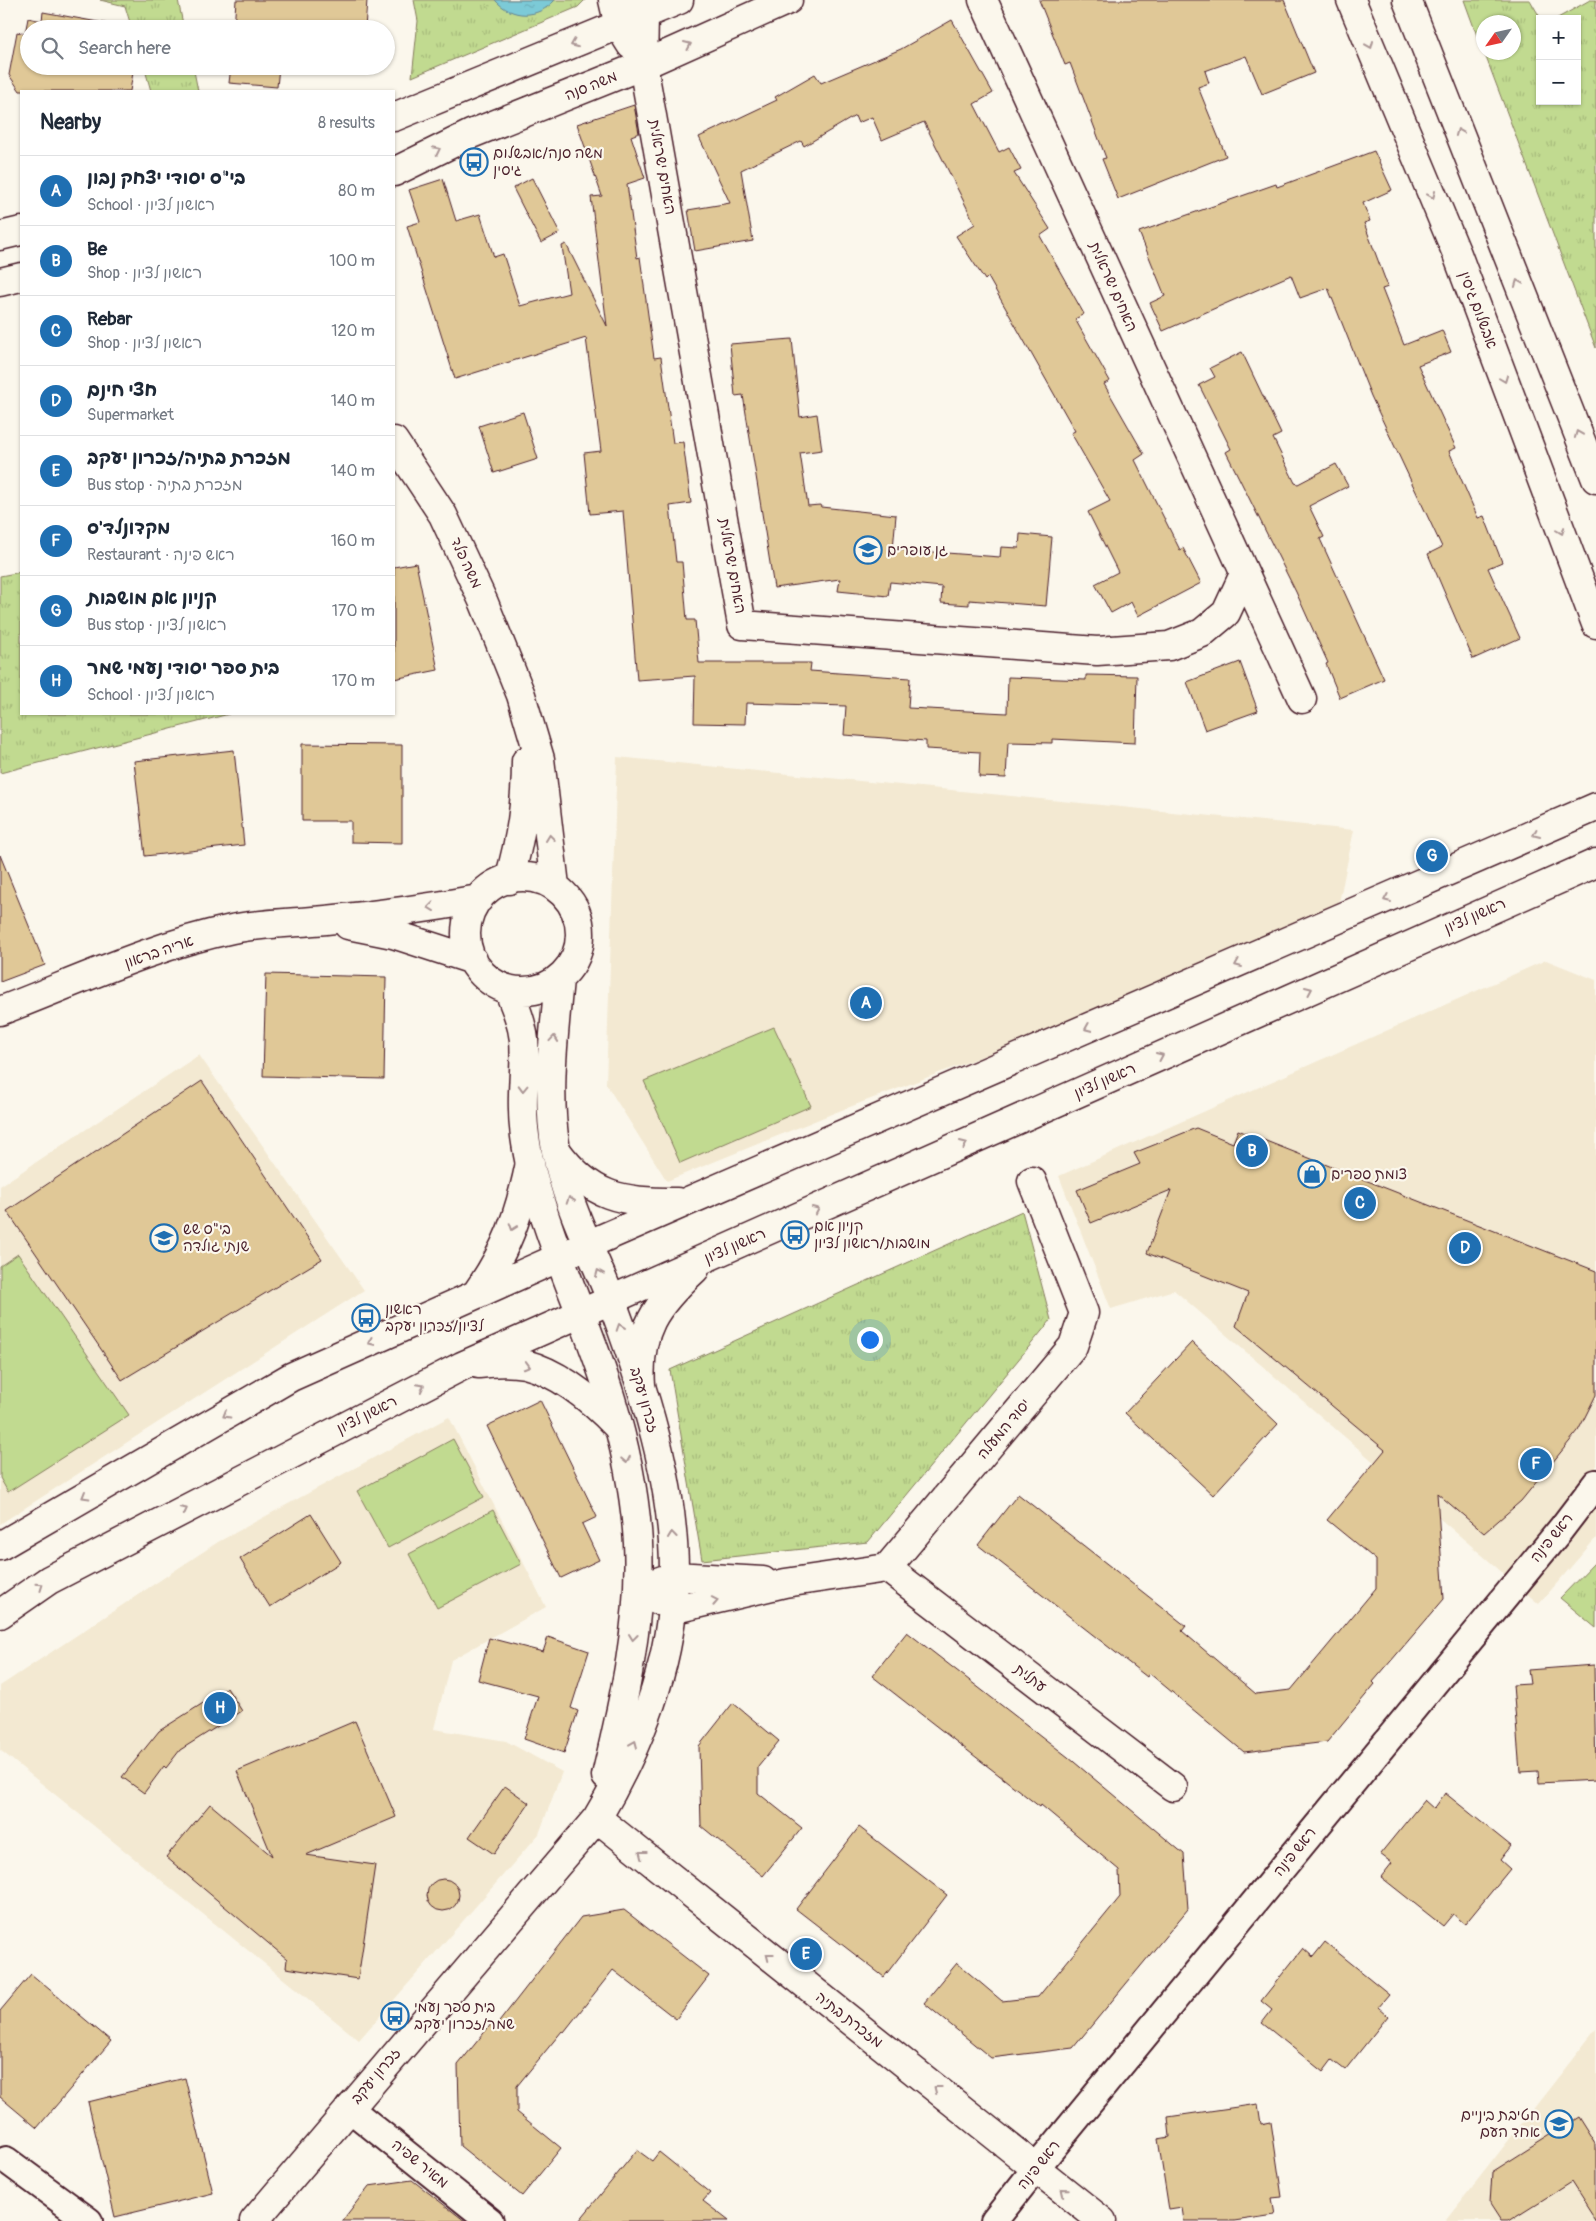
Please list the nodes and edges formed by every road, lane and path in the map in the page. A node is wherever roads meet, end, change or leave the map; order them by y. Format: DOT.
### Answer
graph roads {
  1 [pos="679,0"];
  2 [pos="788,0"];
  3 [pos="983,0"];
  4 [pos="1351,0"];
  5 [pos="1406,0"];
  6 [pos="629,10"];
  7 [pos="643,65"];
  8 [pos="395,117"];
  9 [pos="395,172"];
  10 [pos="20,231"];
  11 [pos="0,236"];
  12 [pos="20,277"];
  13 [pos="0,282"];
  14 [pos="395,442"];
  15 [pos="1596,479"];
  16 [pos="1244,574"];
  17 [pos="1596,624"];
  18 [pos="521,695"];
  19 [pos="1302,698"];
  20 [pos="1596,786"];
  21 [pos="1585,811"];
  22 [pos="1589,869"];
  23 [pos="509,880"];
  24 [pos="555,886"];
  25 [pos="479,898"];
  26 [pos="325,920"];
  27 [pos="473,960"];
  28 [pos="559,979"];
  29 [pos="508,989"];
  30 [pos="0,1011"];
  31 [pos="556,1150"];
  32 [pos="530,1163"];
  33 [pos="1032,1181"];
  34 [pos="686,1202"];
  35 [pos="587,1245"];
  36 [pos="559,1258"];
  37 [pos="706,1258"];
  38 [pos="476,1295"];
  39 [pos="611,1301"];
  40 [pos="582,1313"];
  41 [pos="462,1366"];
  42 [pos="641,1386"];
  43 [pos="618,1427"];
  44 [pos="1596,1482"];
  45 [pos="0,1546"];
  46 [pos="887,1568"];
  47 [pos="674,1576"];
  48 [pos="785,1583"];
  49 [pos="637,1589"];
  50 [pos="672,1608"];
  51 [pos="0,1614"];
  52 [pos="1173,1787"];
  53 [pos="596,1818"];
  54 [pos="349,2108"];
  55 [pos="3,2157"];
  56 [pos="1036,2168"];
  57 [pos="74,2221"];
  58 [pos="89,2221"];
  59 [pos="254,2221"];
  60 [pos="490,2221"];
  61 [pos="994,2221"];
  62 [pos="1102,2221"];
  1 -- 6 [label="street"];
  7 -- 2 [label="street, משה סנה, one-way"];
  3 -- 16 [label="street, האחים ישראלית"];
  4 -- 17 [label="street, אבשלום גיסין, one-way"];
  15 -- 5 [label="street, one-way"];
  6 -- 7 [label="street"];
  6 -- 8 [label="street, one-way"];
  9 -- 7 [label="street, משה סנה, one-way"];
  7 -- 16 [label="street, האחים ישראלית"];
  10 -- 11 [label="street"];
  12 -- 13 [label="street"];
  14 -- 18 [label="street, משה פלד"];
  16 -- 19 [label="street, האחים ישראלית"];
  18 -- 23 [label="street, משה פלד"];
  24 -- 18 [label="street, משה פלד, one-way"];
  20 -- 21 [label="street"];
  21 -- 34 [label="street, one-way"];
  37 -- 22 [label="street, ראשון לציון, one-way"];
  23 -- 24 [label="street"];
  23 -- 25 [label="street"];
  24 -- 28 [label="street"];
  25 -- 26 [label="street, אריה בראון, one-way"];
  25 -- 27 [label="street"];
  26 -- 27 [label="street, אריה בראון"];
  26 -- 30 [label="street, אריה בראון"];
  27 -- 29 [label="street"];
  28 -- 29 [label="street"];
  31 -- 28 [label="street, זכרון יעקב, one-way"];
  29 -- 32 [label="street, זכרון יעקב, one-way"];
  31 -- 34 [label="street"];
  35 -- 31 [label="street, זכרון יעקב, one-way"];
  32 -- 36 [label="street, זכרון יעקב"];
  32 -- 38 [label="street, one-way"];
  33 -- 46 [label="street, יסוד המעלה"];
  34 -- 35 [label="street"];
  35 -- 36 [label="street"];
  39 -- 35 [label="street, זכרון יעקב, one-way"];
  36 -- 38 [label="street"];
  36 -- 40 [label="street, זכרון יעקב"];
  37 -- 39 [label="street, ראשון לציון"];
  37 -- 42 [label="street"];
  38 -- 45 [label="street, one-way"];
  39 -- 40 [label="street, ראשון לציון"];
  42 -- 39 [label="street, זכרון יעקב, one-way"];
  40 -- 41 [label="street, ראשון לציון"];
  40 -- 43 [label="street, זכרון יעקב"];
  41 -- 43 [label="street, one-way"];
  51 -- 41 [label="street, ראשון לציון, one-way"];
  47 -- 42 [label="street, זכרון יעקב, one-way"];
  43 -- 49 [label="street, זכרון יעקב, one-way"];
  44 -- 56 [label="street, ראש פינה"];
  46 -- 48 [label="street"];
  46 -- 52 [label="street, עתלית"];
  47 -- 48 [label="street"];
  47 -- 49 [label="street"];
  47 -- 50 [label="street, זכרון יעקב"];
  50 -- 48 [label="street, one-way"];
  49 -- 50 [label="street"];
  49 -- 53 [label="street, זכרון יעקב, one-way"];
  53 -- 50 [label="street, זכרון יעקב, one-way"];
  53 -- 54 [label="street, זכרון יעקב"];
  56 -- 53 [label="street, מזכרת בתיה, one-way"];
  54 -- 59 [label="street, זכרון יעקב"];
  54 -- 60 [label="street, מאיר שפיה"];
  55 -- 57 [label="street"];
  55 -- 58 [label="street"];
  56 -- 61 [label="street, ראש פינה"];
  62 -- 56 [label="street, מזכרת בתיה, one-way"];
}
